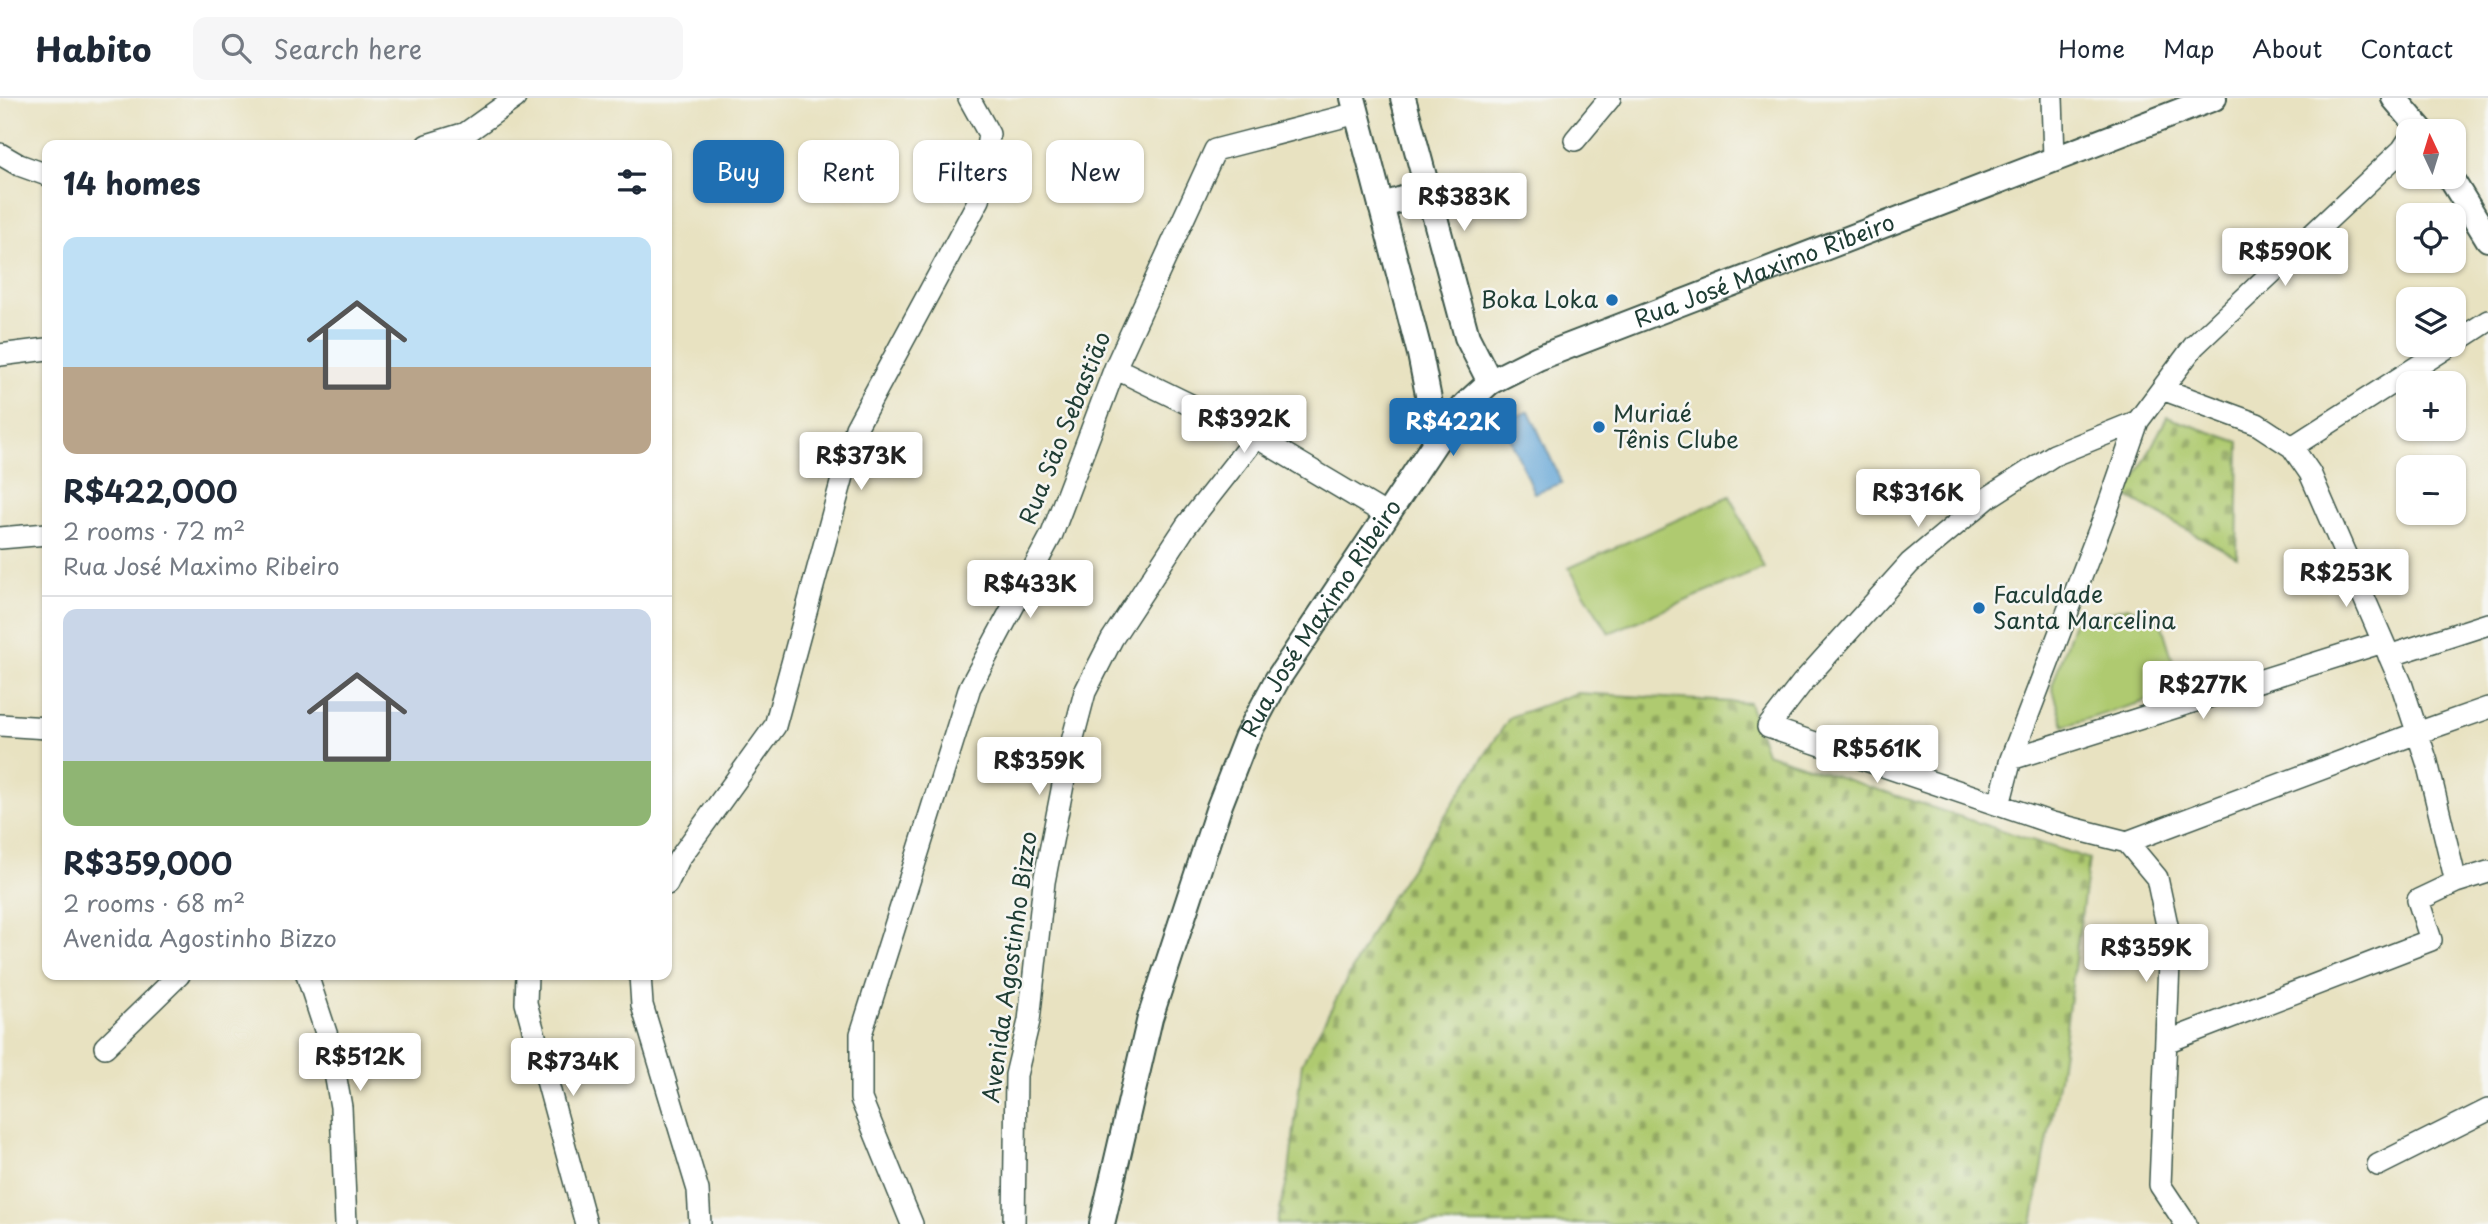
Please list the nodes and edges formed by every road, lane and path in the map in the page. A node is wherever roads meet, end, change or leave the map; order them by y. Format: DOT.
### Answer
graph roads {
  1 [pos="515,98"];
  2 [pos="969,98"];
  3 [pos="1403,98"];
  4 [pos="1610,98"];
  5 [pos="2052,98"];
  6 [pos="2214,98"];
  7 [pos="2394,98"];
  8 [pos="2419,98"];
  9 [pos="1355,105"];
  10 [pos="2408,119"];
  11 [pos="2417,119"];
  12 [pos="443,140"];
  13 [pos="1575,140"];
  14 [pos="0,154"];
  15 [pos="2396,156"];
  16 [pos="2054,158"];
  17 [pos="42,173"];
  18 [pos="2457,189"];
  19 [pos="1430,190"];
  20 [pos="1381,206"];
  21 [pos="2488,239"];
  22 [pos="2488,321"];
  23 [pos="2466,335"];
  24 [pos="42,350"];
  25 [pos="0,355"];
  26 [pos="2432,357"];
  27 [pos="1115,368"];
  28 [pos="1490,382"];
  29 [pos="2162,389"];
  30 [pos="2138,421"];
  31 [pos="1256,437"];
  32 [pos="1437,440"];
  33 [pos="2292,447"];
  34 [pos="1387,515"];
  35 [pos="42,534"];
  36 [pos="0,538"];
  37 [pos="2488,624"];
  38 [pos="2386,649"];
  39 [pos="2488,708"];
  40 [pos="0,725"];
  41 [pos="42,728"];
  42 [pos="2417,733"];
  43 [pos="2011,759"];
  44 [pos="1999,805"];
  45 [pos="2127,842"];
  46 [pos="2488,872"];
  47 [pos="672,874"];
  48 [pos="2456,882"];
  49 [pos="174,980"];
  50 [pos="309,980"];
  51 [pos="527,980"];
  52 [pos="640,980"];
  53 [pos="2166,1042"];
  54 [pos="105,1047"];
  55 [pos="2488,1110"];
  56 [pos="2378,1165"];
  57 [pos="698,1190"];
  58 [pos="346,1224"];
  59 [pos="586,1224"];
  60 [pos="700,1224"];
  61 [pos="713,1224"];
  62 [pos="912,1224"];
  63 [pos="1014,1224"];
  64 [pos="1102,1224"];
  65 [pos="2186,1224"];
  1 -- 12 [label="street"];
  2 -- 47 [label="street"];
  3 -- 19 [label="street"];
  4 -- 13 [label="street"];
  5 -- 16 [label="street"];
  6 -- 16 [label="street, Rua José Maximo Ribeiro"];
  7 -- 10 [label="street"];
  8 -- 11 [label="street"];
  9 -- 20 [label="street"];
  9 -- 27 [label="street, Rua São Sebastião"];
  14 -- 17 [label="street"];
  15 -- 29 [label="street"];
  16 -- 28 [label="street, Rua José Maximo Ribeiro"];
  18 -- 21 [label="street"];
  19 -- 20 [label="street"];
  19 -- 28 [label="street"];
  20 -- 32 [label="street"];
  22 -- 23 [label="street"];
  24 -- 25 [label="street"];
  26 -- 33 [label="street"];
  27 -- 31 [label="street"];
  27 -- 62 [label="street, Rua São Sebastião"];
  28 -- 32 [label="street, Rua José Maximo Ribeiro"];
  29 -- 30 [label="street"];
  29 -- 33 [label="street"];
  30 -- 43 [label="street"];
  30 -- 44 [label="street"];
  31 -- 34 [label="street"];
  31 -- 63 [label="street, Avenida Agostinho Bizzo"];
  32 -- 34 [label="street, Rua José Maximo Ribeiro"];
  33 -- 38 [label="street"];
  34 -- 64 [label="street, Rua José Maximo Ribeiro"];
  35 -- 36 [label="street"];
  37 -- 38 [label="street"];
  38 -- 42 [label="street"];
  38 -- 43 [label="street"];
  39 -- 42 [label="street"];
  40 -- 41 [label="street"];
  42 -- 45 [label="street"];
  42 -- 48 [label="street"];
  43 -- 44 [label="street"];
  44 -- 45 [label="street"];
  45 -- 53 [label="street"];
  46 -- 48 [label="street"];
  48 -- 53 [label="street"];
  49 -- 54 [label="street"];
  50 -- 58 [label="street"];
  51 -- 59 [label="street"];
  52 -- 57 [label="street"];
  53 -- 65 [label="street"];
  55 -- 56 [label="street"];
  57 -- 60 [label="street"];
  57 -- 61 [label="street"];
}
